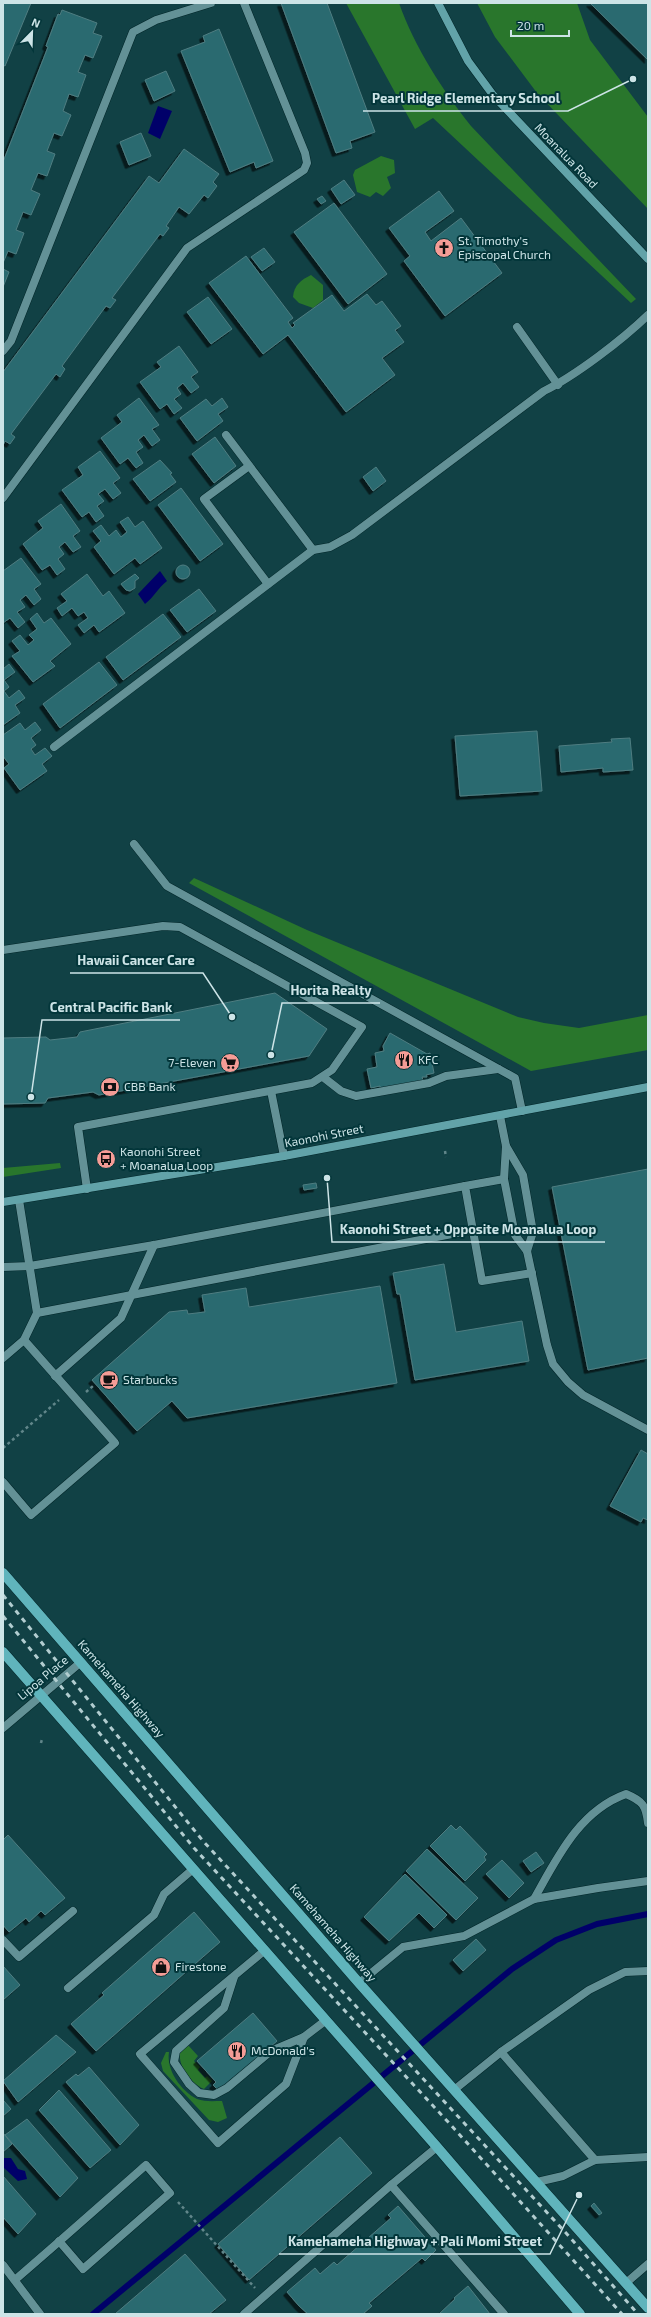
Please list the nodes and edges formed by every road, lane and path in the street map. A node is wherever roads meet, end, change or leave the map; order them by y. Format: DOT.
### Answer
graph roads {
  1 [pos="211,3"];
  2 [pos="244,3"];
  3 [pos="438,3"];
  4 [pos="648,259"];
  5 [pos="648,315"];
  6 [pos="517,328"];
  7 [pos="3,351"];
  8 [pos="558,385"];
  9 [pos="226,435"];
  10 [pos="249,466"];
  11 [pos="3,498"];
  12 [pos="313,550"];
  13 [pos="268,584"];
  14 [pos="54,747"];
  15 [pos="134,844"];
  16 [pos="3,950"];
  17 [pos="498,1069"];
  18 [pos="323,1077"];
  19 [pos="648,1087"];
  20 [pos="271,1091"];
  21 [pos="522,1111"];
  22 [pos="500,1116"];
  23 [pos="506,1146"];
  24 [pos="445,1151"];
  25 [pos="284,1156"];
  26 [pos="446,1157"];
  27 [pos="504,1179"];
  28 [pos="465,1186"];
  29 [pos="87,1189"];
  30 [pos="19,1200"];
  31 [pos="3,1202"];
  32 [pos="473,1230"];
  33 [pos="154,1245"];
  34 [pos="527,1251"];
  35 [pos="30,1266"];
  36 [pos="3,1267"];
  37 [pos="532,1273"];
  38 [pos="133,1295"];
  39 [pos="37,1313"];
  40 [pos="24,1340"];
  41 [pos="3,1358"];
  42 [pos="55,1376"];
  43 [pos="74,1397"];
  44 [pos="648,1430"];
  45 [pos="3,1448"];
  46 [pos="3,1482"];
  47 [pos="3,1572"];
  48 [pos="3,1652"];
  49 [pos="81,1662"];
  50 [pos="41,1696"];
  51 [pos="3,1728"];
  52 [pos="42,1739"];
  53 [pos="42,1743"];
  54 [pos="648,1824"];
  55 [pos="192,1870"];
  56 [pos="648,1881"];
  57 [pos="534,1899"];
  58 [pos="73,1910"];
  59 [pos="3,1940"];
  60 [pos="264,1951"];
  61 [pos="648,1971"];
  62 [pos="234,1977"];
  63 [pos="359,1983"];
  64 [pos="68,1988"];
  65 [pos="325,2021"];
  66 [pos="304,2037"];
  67 [pos="501,2052"];
  68 [pos="454,2090"];
  69 [pos="437,2147"];
  70 [pos="648,2157"];
  71 [pos="595,2160"];
  72 [pos="537,2182"];
  73 [pos="392,2186"];
  74 [pos="174,2198"];
  75 [pos="59,2241"];
  76 [pos="648,2264"];
  77 [pos="3,2265"];
  78 [pos="16,2279"];
  79 [pos="626,2283"];
  80 [pos="263,2297"];
  81 [pos="648,2308"];
  82 [pos="40,2314"];
  83 [pos="244,2314"];
  84 [pos="504,2314"];
  85 [pos="580,2314"];
  1 -- 7 [label="street"];
  2 -- 11 [label="street"];
  3 -- 4 [label="street, Moanalua Road"];
  5 -- 8 [label="street"];
  6 -- 8 [label="street"];
  8 -- 12 [label="street"];
  9 -- 10 [label="street"];
  10 -- 12 [label="street"];
  10 -- 13 [label="street"];
  12 -- 13 [label="street"];
  13 -- 14 [label="street"];
  15 -- 17 [label="street"];
  16 -- 18 [label="street"];
  17 -- 18 [label="street"];
  17 -- 21 [label="street"];
  18 -- 20 [label="street"];
  19 -- 21 [label="street, Kaonohi Street"];
  20 -- 25 [label="street"];
  20 -- 29 [label="street"];
  21 -- 22 [label="street, Kaonohi Street"];
  22 -- 23 [label="street"];
  22 -- 25 [label="street, Kaonohi Street"];
  23 -- 27 [label="street"];
  23 -- 34 [label="street"];
  24 -- 26 [label="path"];
  25 -- 29 [label="street, Kaonohi Street"];
  27 -- 28 [label="street"];
  27 -- 34 [label="street"];
  28 -- 32 [label="street"];
  28 -- 33 [label="street"];
  29 -- 30 [label="street, Kaonohi Street"];
  30 -- 31 [label="street, Kaonohi Street"];
  30 -- 35 [label="street"];
  32 -- 37 [label="street"];
  32 -- 38 [label="street"];
  33 -- 35 [label="street"];
  33 -- 38 [label="street"];
  34 -- 37 [label="street"];
  35 -- 36 [label="street"];
  35 -- 39 [label="street"];
  37 -- 44 [label="street"];
  38 -- 39 [label="street"];
  38 -- 42 [label="street"];
  39 -- 40 [label="street"];
  40 -- 41 [label="street"];
  40 -- 42 [label="street"];
  42 -- 43 [label="street"];
  43 -- 45 [label="path"];
  43 -- 46 [label="street"];
  47 -- 49 [label="main road, Kamehameha Highway"];
  48 -- 50 [label="main road"];
  49 -- 50 [label="street, Lipoa Place"];
  49 -- 63 [label="main road, Kamehameha Highway"];
  50 -- 51 [label="street, Lipoa Place"];
  50 -- 55 [label="main road"];
  52 -- 53 [label="path"];
  54 -- 57 [label="street"];
  55 -- 60 [label="main road"];
  55 -- 64 [label="street"];
  56 -- 57 [label="street"];
  57 -- 63 [label="street"];
  58 -- 59 [label="street"];
  60 -- 62 [label="street"];
  60 -- 65 [label="main road"];
  61 -- 67 [label="street"];
  62 -- 66 [label="street"];
  62 -- 66 [label="street"];
  63 -- 68 [label="main road, Kamehameha Highway"];
  65 -- 66 [label="street"];
  65 -- 69 [label="main road"];
  67 -- 68 [label="street"];
  67 -- 71 [label="street"];
  68 -- 72 [label="main road, Kamehameha Highway"];
  69 -- 73 [label="street"];
  69 -- 85 [label="main road"];
  70 -- 71 [label="street"];
  71 -- 72 [label="street"];
  72 -- 79 [label="main road, Kamehameha Highway"];
  73 -- 80 [label="street"];
  73 -- 84 [label="street"];
  74 -- 80 [label="path"];
  75 -- 75 [label="street"];
  75 -- 78 [label="street"];
  76 -- 79 [label="street"];
  77 -- 78 [label="street"];
  78 -- 82 [label="street"];
  79 -- 81 [label="main road, Kamehameha Highway"];
  80 -- 83 [label="street"];
}
